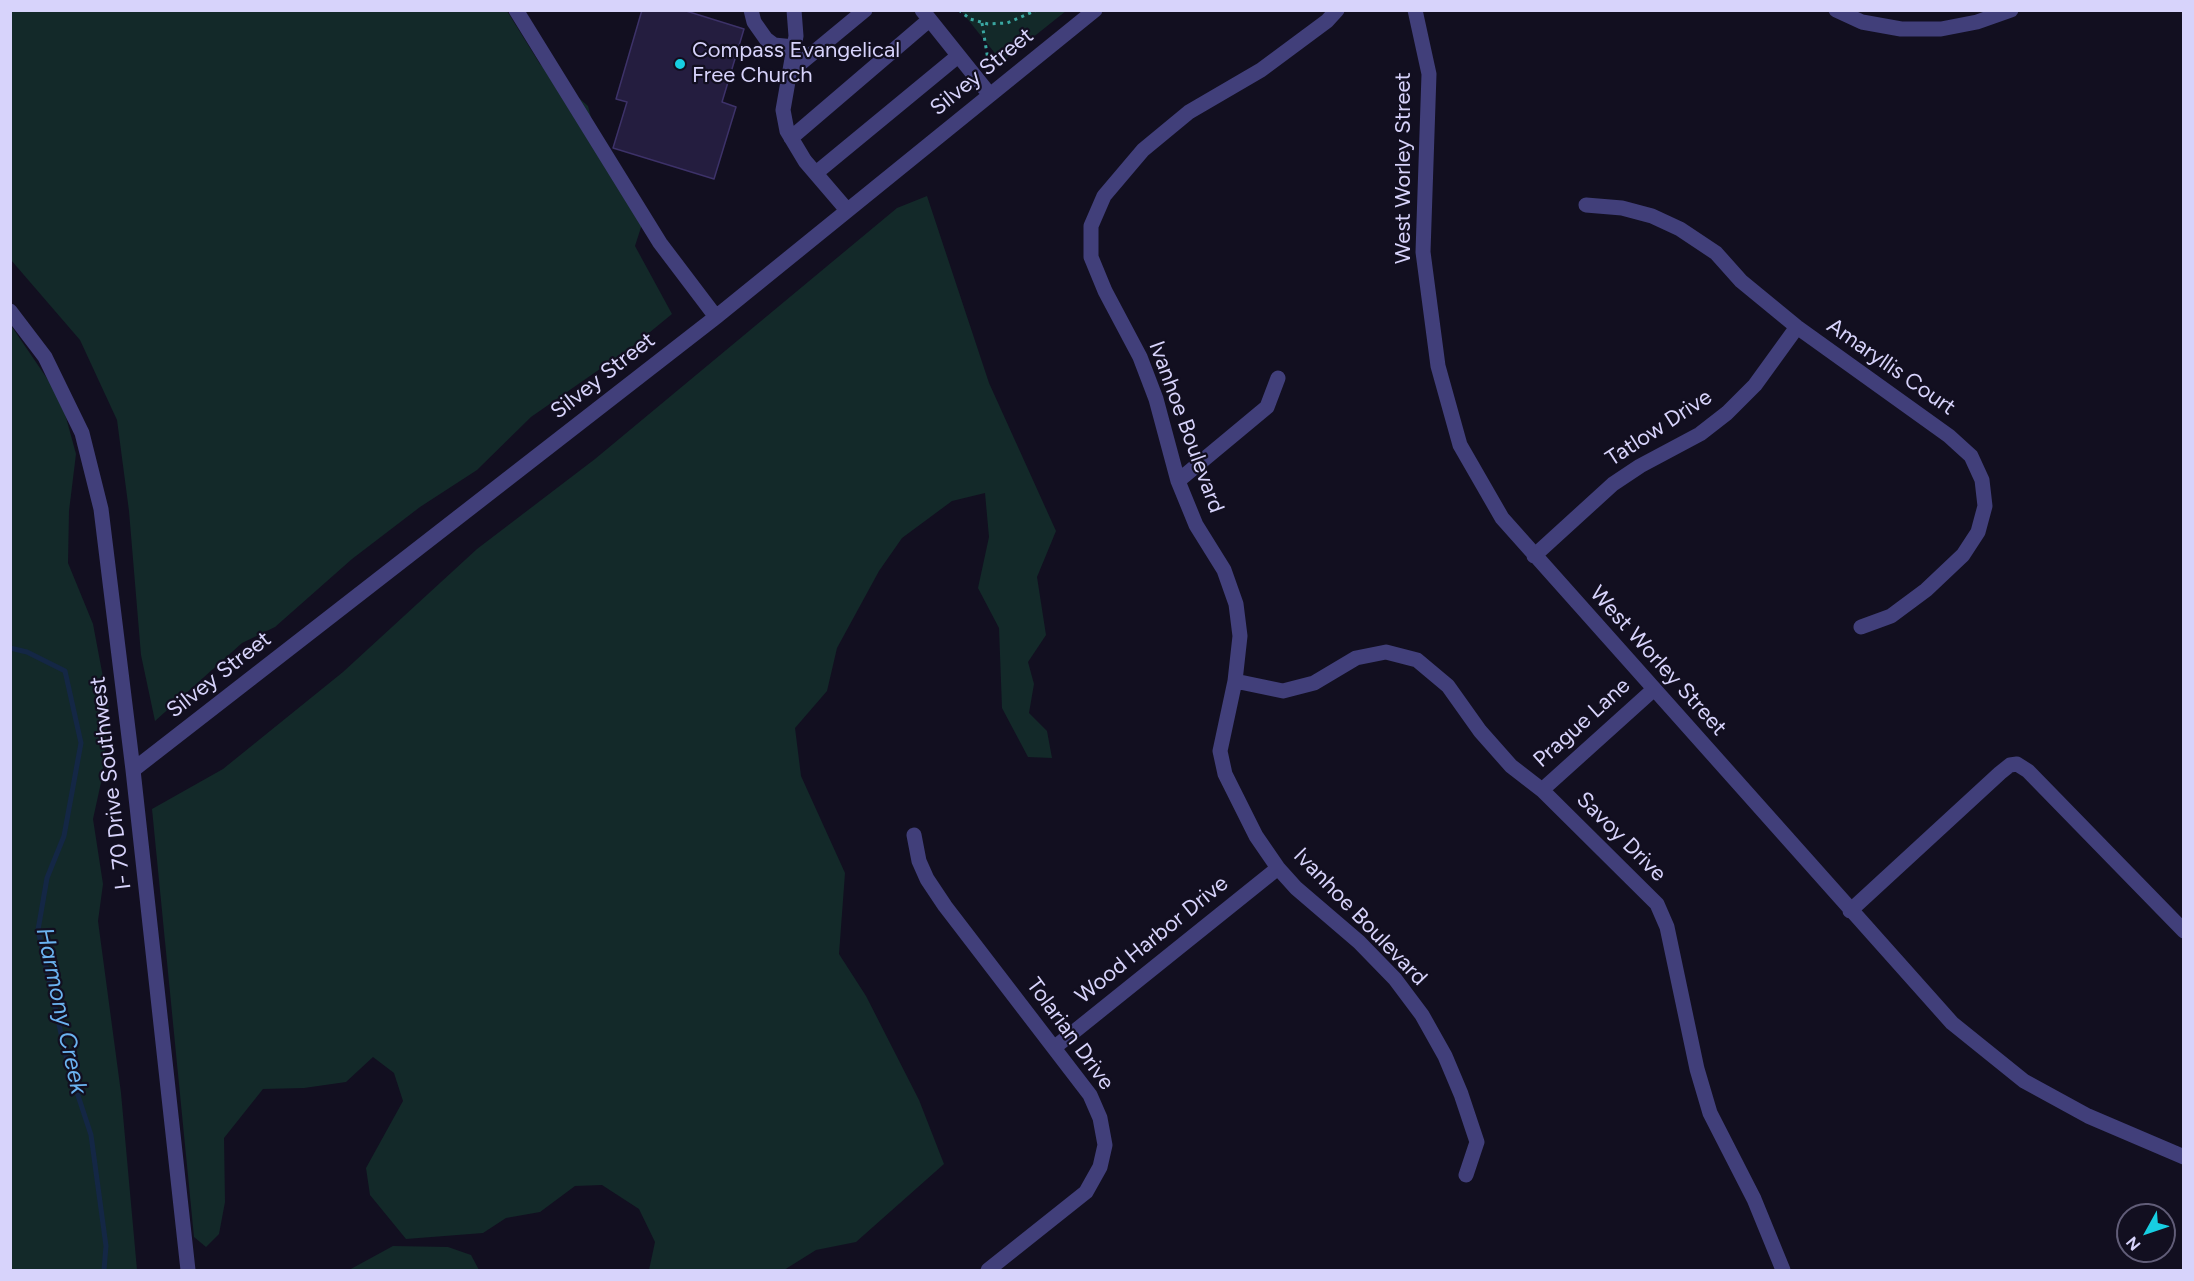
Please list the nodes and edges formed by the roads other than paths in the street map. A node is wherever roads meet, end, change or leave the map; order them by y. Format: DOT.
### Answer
graph roads {
  1 [pos="516,10"];
  2 [pos="751,10"];
  3 [pos="794,10"];
  4 [pos="865,10"];
  5 [pos="1095,10"];
  6 [pos="1337,10"];
  7 [pos="1415,10"];
  8 [pos="1836,10"];
  9 [pos="2011,10"];
  10 [pos="925,15"];
  11 [pos="794,47"];
  12 [pos="958,56"];
  13 [pos="790,72"];
  14 [pos="990,95"];
  15 [pos="790,138"];
  16 [pos="816,173"];
  17 [pos="1586,205"];
  18 [pos="848,210"];
  19 [pos="10,311"];
  20 [pos="716,317"];
  21 [pos="1797,327"];
  22 [pos="1278,378"];
  23 [pos="1178,480"];
  24 [pos="1534,556"];
  25 [pos="1861,627"];
  26 [pos="1235,681"];
  27 [pos="1653,690"];
  28 [pos="133,770"];
  29 [pos="1542,790"];
  30 [pos="914,835"];
  31 [pos="1278,868"];
  32 [pos="1850,911"];
  33 [pos="2184,931"];
  34 [pos="1055,1047"];
  35 [pos="2184,1157"];
  36 [pos="1466,1175"];
  37 [pos="188,1270"];
  38 [pos="988,1270"];
  39 [pos="1783,1270"];
  1 -- 20 [label="street"];
  2 -- 11 [label="street"];
  3 -- 11 [label="street"];
  4 -- 13 [label="street"];
  5 -- 14 [label="street, Silvey Street"];
  6 -- 23 [label="street, Ivanhoe Boulevard"];
  7 -- 24 [label="street, West Worley Street"];
  8 -- 9 [label="street"];
  10 -- 12 [label="street"];
  10 -- 15 [label="street"];
  11 -- 13 [label="street"];
  12 -- 14 [label="street"];
  12 -- 16 [label="street"];
  13 -- 15 [label="street"];
  14 -- 18 [label="street, Silvey Street"];
  15 -- 16 [label="street"];
  16 -- 18 [label="street"];
  17 -- 21 [label="street, Amaryllis Court"];
  18 -- 20 [label="street, Silvey Street"];
  19 -- 28 [label="street, I- 70 Drive Southwest"];
  20 -- 28 [label="street, Silvey Street"];
  21 -- 24 [label="street, Tatlow Drive"];
  21 -- 25 [label="street, Amaryllis Court"];
  22 -- 23 [label="street"];
  23 -- 26 [label="street, Ivanhoe Boulevard"];
  24 -- 27 [label="street, West Worley Street"];
  26 -- 29 [label="street, Savoy Drive"];
  26 -- 31 [label="street, Ivanhoe Boulevard"];
  27 -- 29 [label="street, Prague Lane"];
  27 -- 32 [label="street, West Worley Street"];
  28 -- 37 [label="street, I- 70 Drive Southwest"];
  29 -- 39 [label="street, Savoy Drive"];
  30 -- 34 [label="street, Tolarian Drive"];
  31 -- 34 [label="street, Wood Harbor Drive"];
  31 -- 36 [label="street, Ivanhoe Boulevard"];
  32 -- 33 [label="street"];
  32 -- 35 [label="street, West Worley Street"];
  34 -- 38 [label="street, Tolarian Drive"];
}
